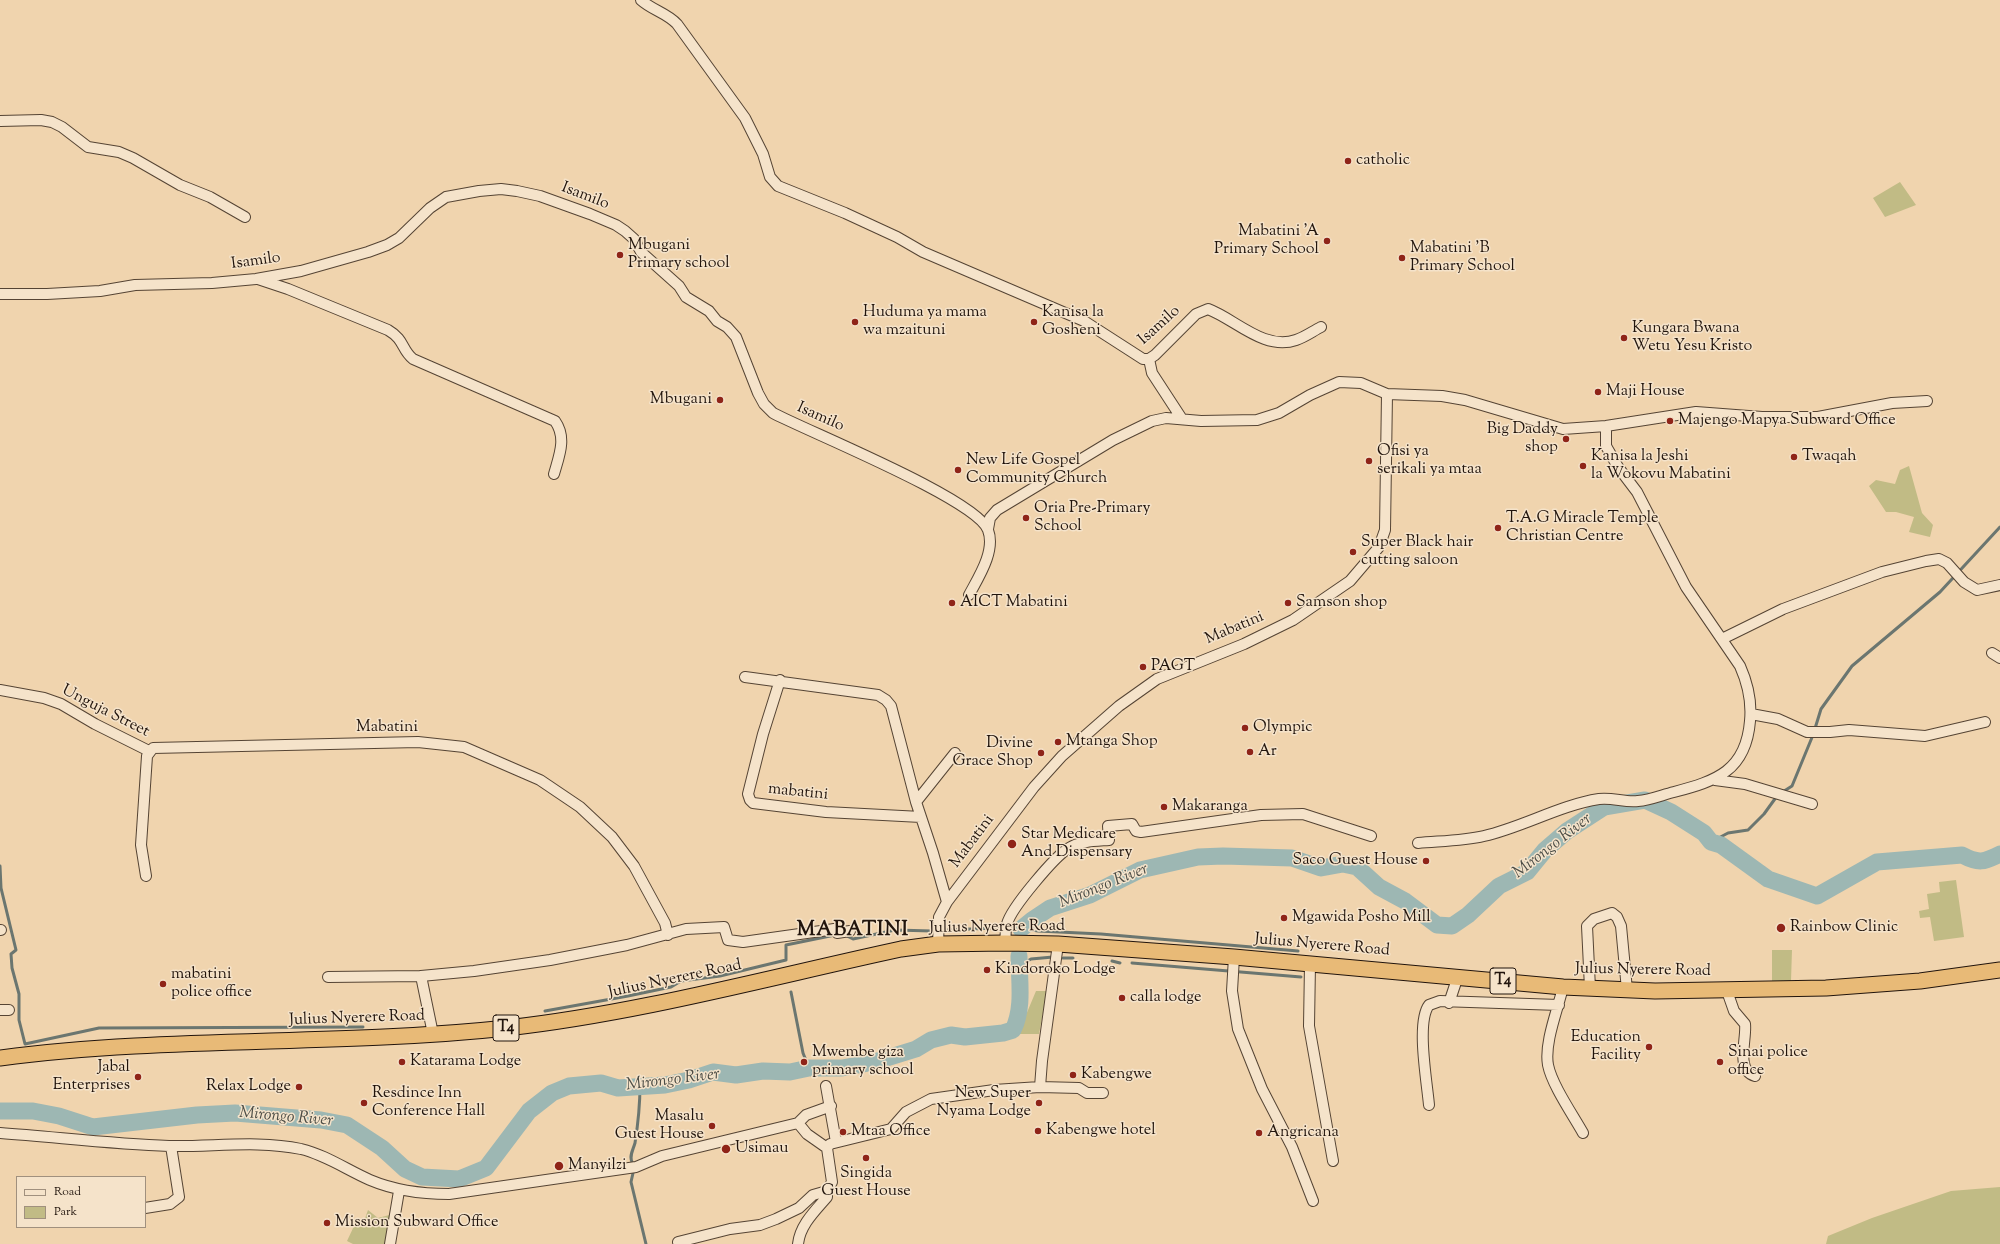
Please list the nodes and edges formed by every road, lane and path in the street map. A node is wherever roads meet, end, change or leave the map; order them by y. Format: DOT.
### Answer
graph roads {
  1 [pos="641,0"];
  2 [pos="0,121"];
  3 [pos="245,216"];
  4 [pos="256,279"];
  5 [pos="0,294"];
  6 [pos="1321,327"];
  7 [pos="1148,359"];
  8 [pos="1387,394"];
  9 [pos="1927,401"];
  10 [pos="1182,419"];
  11 [pos="1606,426"];
  12 [pos="554,474"];
  13 [pos="988,529"];
  14 [pos="2000,585"];
  15 [pos="968,595"];
  16 [pos="1722,639"];
  17 [pos="745,677"];
  18 [pos="780,680"];
  19 [pos="0,690"];
  20 [pos="1750,714"];
  21 [pos="1985,722"];
  22 [pos="149,751"];
  23 [pos="955,753"];
  24 [pos="1715,780"];
  25 [pos="916,802"];
  26 [pos="1812,804"];
  27 [pos="921,817"];
  28 [pos="1370,836"];
  29 [pos="1418,843"];
  30 [pos="146,876"];
  31 [pos="947,902"];
  32 [pos="850,931"];
  33 [pos="1006,933"];
  34 [pos="668,935"];
  35 [pos="938,944"];
  36 [pos="1058,944"];
  37 [pos="1310,964"];
  38 [pos="1233,967"];
  39 [pos="2000,970"];
  40 [pos="421,976"];
  41 [pos="1458,976"];
  42 [pos="328,977"];
  43 [pos="1563,987"];
  44 [pos="1590,988"];
  45 [pos="1627,990"];
  46 [pos="1727,991"];
  47 [pos="1449,1003"];
  48 [pos="1559,1005"];
  49 [pos="433,1034"];
  50 [pos="0,1058"];
  51 [pos="1755,1076"];
  52 [pos="826,1086"];
  53 [pos="1040,1087"];
  54 [pos="1103,1093"];
  55 [pos="1430,1105"];
  56 [pos="831,1106"];
  57 [pos="798,1123"];
  58 [pos="0,1133"];
  59 [pos="1583,1134"];
  60 [pos="836,1142"];
  61 [pos="171,1146"];
  62 [pos="827,1148"];
  63 [pos="1333,1161"];
  64 [pos="399,1191"];
  65 [pos="827,1191"];
  66 [pos="1313,1201"];
  67 [pos="146,1208"];
  68 [pos="678,1242"];
  69 [pos="390,1244"];
  70 [pos="798,1244"];
  1 -- 7 [label="street, Isamilo"];
  2 -- 3 [label="street"];
  4 -- 5 [label="street, Isamilo"];
  4 -- 12 [label="street"];
  4 -- 13 [label="street, Isamilo"];
  6 -- 7 [label="street, Isamilo"];
  7 -- 10 [label="street"];
  8 -- 10 [label="street"];
  8 -- 11 [label="street"];
  8 -- 31 [label="street, Mabatini"];
  9 -- 11 [label="street"];
  10 -- 13 [label="street"];
  11 -- 16 [label="street"];
  13 -- 15 [label="street"];
  14 -- 16 [label="street"];
  16 -- 20 [label="street"];
  17 -- 18 [label="street"];
  18 -- 25 [label="street"];
  18 -- 27 [label="street, mabatini"];
  19 -- 22 [label="street, Unguja Street"];
  20 -- 21 [label="street"];
  20 -- 24 [label="street"];
  22 -- 30 [label="street"];
  22 -- 34 [label="street, Mabatini"];
  23 -- 25 [label="street"];
  24 -- 26 [label="street"];
  24 -- 29 [label="street"];
  25 -- 27 [label="street"];
  27 -- 31 [label="street"];
  28 -- 33 [label="street"];
  31 -- 35 [label="street, Mabatini"];
  32 -- 34 [label="street"];
  33 -- 35 [label="highway, Julius Nyerere Road / T4"];
  33 -- 36 [label="highway, Julius Nyerere Road / T4"];
  34 -- 40 [label="street"];
  35 -- 49 [label="highway, Julius Nyerere Road / T4"];
  36 -- 38 [label="highway, Julius Nyerere Road / T4"];
  36 -- 53 [label="street"];
  37 -- 38 [label="highway, Julius Nyerere Road / T4"];
  37 -- 41 [label="highway, Julius Nyerere Road / T4"];
  37 -- 63 [label="street"];
  38 -- 66 [label="street"];
  39 -- 46 [label="highway, Julius Nyerere Road / T4"];
  40 -- 42 [label="street"];
  40 -- 49 [label="street"];
  41 -- 43 [label="highway, Julius Nyerere Road / T4"];
  41 -- 47 [label="street"];
  43 -- 44 [label="highway, Julius Nyerere Road / T4"];
  43 -- 48 [label="street"];
  44 -- 45 [label="highway, Julius Nyerere Road / T4"];
  44 -- 45 [label="street"];
  45 -- 46 [label="highway, Julius Nyerere Road / T4"];
  46 -- 51 [label="street"];
  47 -- 48 [label="street"];
  47 -- 55 [label="street"];
  48 -- 59 [label="street"];
  49 -- 50 [label="highway, Julius Nyerere Road / T4"];
  52 -- 56 [label="street"];
  53 -- 54 [label="street"];
  53 -- 60 [label="street"];
  56 -- 57 [label="street"];
  56 -- 60 [label="street"];
  57 -- 62 [label="street"];
  57 -- 64 [label="street"];
  58 -- 61 [label="street"];
  60 -- 62 [label="street"];
  61 -- 64 [label="street"];
  61 -- 67 [label="street"];
  62 -- 65 [label="street"];
  64 -- 69 [label="street"];
  65 -- 68 [label="street"];
  65 -- 70 [label="street"];
}
